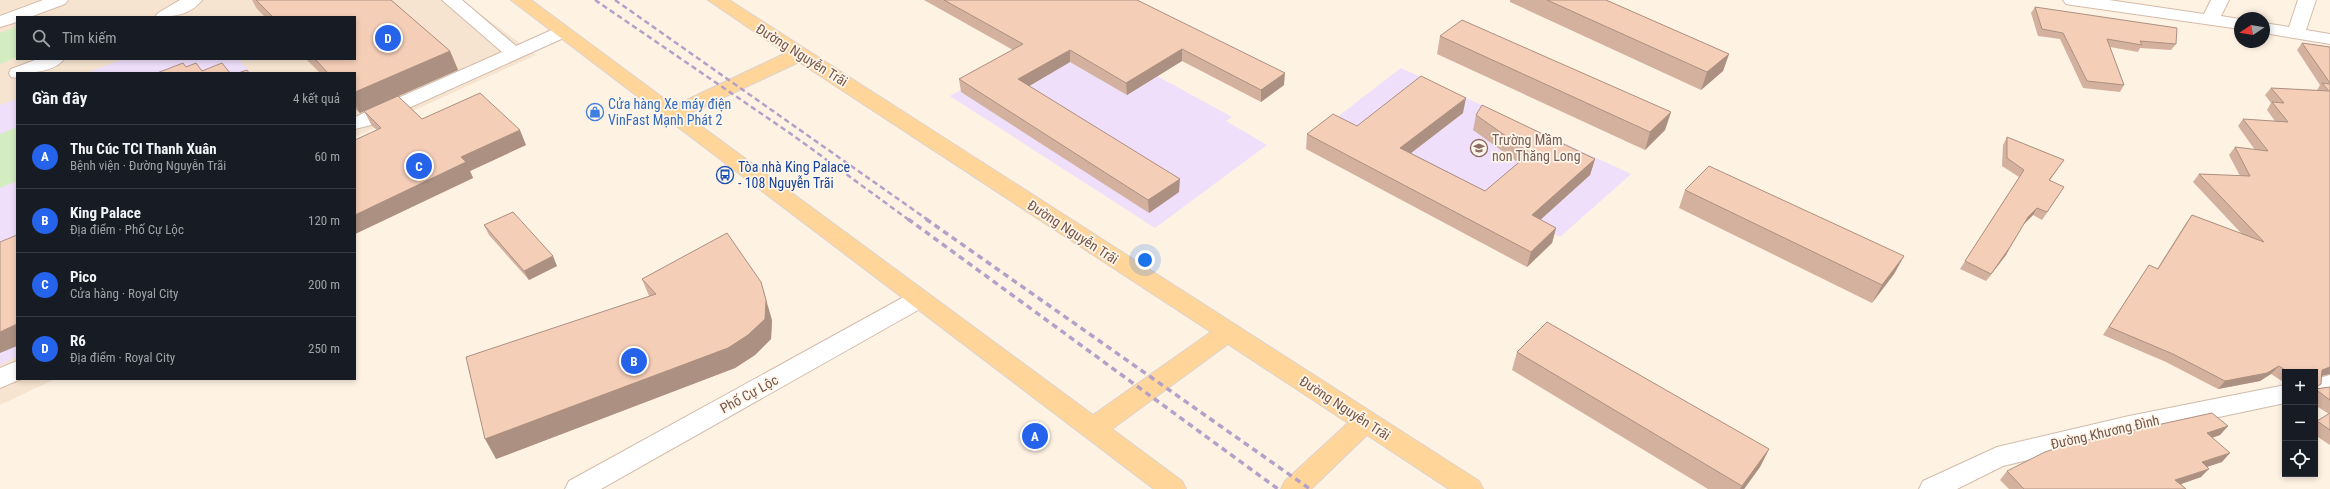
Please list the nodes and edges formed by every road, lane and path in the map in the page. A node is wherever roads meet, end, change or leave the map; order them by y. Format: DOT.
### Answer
graph roads {
  1 [pos="59,0"];
  2 [pos="193,0"];
  3 [pos="451,0"];
  4 [pos="520,0"];
  5 [pos="717,0"];
  6 [pos="2072,0"];
  7 [pos="2307,0"];
  8 [pos="2220,1"];
  9 [pos="16,16"];
  10 [pos="16,16"];
  11 [pos="166,16"];
  12 [pos="2210,20"];
  13 [pos="0,22"];
  14 [pos="2234,23"];
  15 [pos="2299,27"];
  16 [pos="2270,28"];
  17 [pos="562,32"];
  18 [pos="2330,39"];
  19 [pos="516,54"];
  20 [pos="800,54"];
  21 [pos="52,60"];
  22 [pos="21,72"];
  23 [pos="16,74"];
  24 [pos="0,80"];
  25 [pos="672,114"];
  26 [pos="356,123"];
  27 [pos="919,299"];
  28 [pos="1228,332"];
  29 [pos="16,371"];
  30 [pos="0,379"];
  31 [pos="2330,384"];
  32 [pos="2318,387"];
  33 [pos="2282,395"];
  34 [pos="1366,421"];
  35 [pos="1093,429"];
  36 [pos="578,489"];
  37 [pos="1173,489"];
  38 [pos="1294,489"];
  39 [pos="1470,489"];
  40 [pos="1932,489"];
  1 -- 10 [label="street"];
  2 -- 11 [label="street"];
  3 -- 19 [label="street"];
  4 -- 17 [label="main road"];
  5 -- 20 [label="main road, Đường Nguyễn Trãi"];
  6 -- 12 [label="street"];
  7 -- 15 [label="street"];
  8 -- 12 [label="street"];
  9 -- 13 [label="street"];
  12 -- 14 [label="street"];
  15 -- 16 [label="street"];
  15 -- 18 [label="street"];
  17 -- 19 [label="street"];
  17 -- 25 [label="main road"];
  19 -- 26 [label="street"];
  20 -- 25 [label="main road"];
  20 -- 28 [label="main road, Đường Nguyễn Trãi"];
  21 -- 22 [label="street"];
  23 -- 24 [label="street"];
  25 -- 27 [label="main road"];
  27 -- 35 [label="main road"];
  27 -- 36 [label="street, Phố Cự Lộc"];
  28 -- 34 [label="main road, Đường Nguyễn Trãi"];
  28 -- 35 [label="main road"];
  29 -- 30 [label="street"];
  31 -- 32 [label="street"];
  33 -- 40 [label="street, Đường Khương Đình"];
  34 -- 38 [label="main road"];
  34 -- 39 [label="main road, Đường Nguyễn Trãi"];
  35 -- 37 [label="main road"];
}
